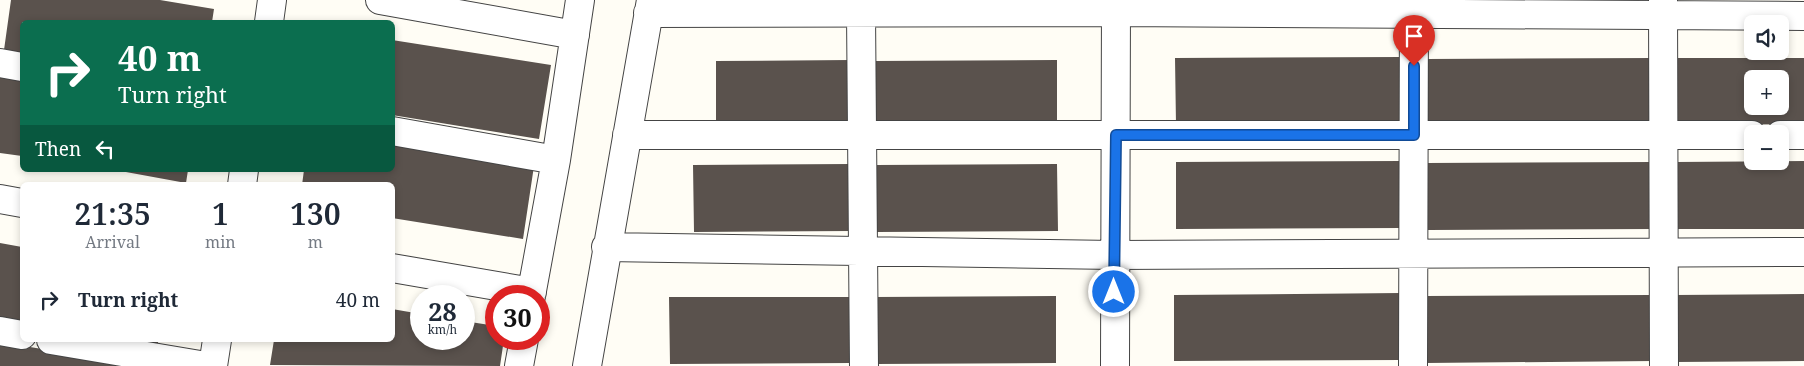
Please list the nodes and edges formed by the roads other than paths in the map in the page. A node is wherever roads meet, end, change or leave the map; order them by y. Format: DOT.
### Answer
graph roads {
  1 [pos="272,0"];
  2 [pos="380,0"];
  3 [pos="580,0"];
  4 [pos="649,6"];
  5 [pos="1116,6"];
  6 [pos="1414,7"];
  7 [pos="1663,8"];
  8 [pos="861,12"];
  9 [pos="1804,16"];
  10 [pos="269,20"];
  11 [pos="575,35"];
  12 [pos="0,63"];
  13 [pos="20,67"];
  14 [pos="395,132"];
  15 [pos="627,135"];
  16 [pos="862,135"];
  17 [pos="1116,135"];
  18 [pos="1414,135"];
  19 [pos="1663,136"];
  20 [pos="1744,136"];
  21 [pos="1789,136"];
  22 [pos="1804,136"];
  23 [pos="556,160"];
  24 [pos="0,199"];
  25 [pos="20,203"];
  26 [pos="606,247"];
  27 [pos="863,251"];
  28 [pos="1664,252"];
  29 [pos="1804,252"];
  30 [pos="1414,254"];
  31 [pos="1114,255"];
  32 [pos="395,269"];
  33 [pos="485,285"];
  34 [pos="534,285"];
  35 [pos="0,332"];
  36 [pos="20,335"];
  37 [pos="63,342"];
  38 [pos="217,342"];
  39 [pos="522,350"];
  40 [pos="206,366"];
  41 [pos="213,366"];
  42 [pos="519,366"];
  43 [pos="587,366"];
  44 [pos="864,366"];
  45 [pos="1115,366"];
  46 [pos="1413,366"];
  47 [pos="1664,366"];
  1 -- 10 [label="street"];
  2 -- 11 [label="street"];
  3 -- 11 [label="street"];
  4 -- 8 [label="street"];
  4 -- 15 [label="street"];
  5 -- 6 [label="street"];
  5 -- 8 [label="street"];
  5 -- 17 [label="street"];
  6 -- 7 [label="street"];
  6 -- 18 [label="street"];
  7 -- 9 [label="street"];
  7 -- 19 [label="street"];
  8 -- 16 [label="street"];
  11 -- 23 [label="street"];
  12 -- 13 [label="street"];
  14 -- 23 [label="street"];
  15 -- 16 [label="street"];
  15 -- 26 [label="street"];
  16 -- 17 [label="street"];
  16 -- 27 [label="street"];
  17 -- 18 [label="street"];
  17 -- 31 [label="street"];
  18 -- 19 [label="street"];
  18 -- 30 [label="street"];
  19 -- 20 [label="street"];
  19 -- 28 [label="street"];
  21 -- 22 [label="street"];
  23 -- 34 [label="street"];
  24 -- 25 [label="street"];
  26 -- 27 [label="street"];
  26 -- 43 [label="street"];
  27 -- 31 [label="street"];
  27 -- 44 [label="street"];
  28 -- 29 [label="street"];
  28 -- 30 [label="street"];
  28 -- 47 [label="street"];
  30 -- 31 [label="street"];
  30 -- 46 [label="street"];
  31 -- 45 [label="street"];
  32 -- 33 [label="street"];
  35 -- 36 [label="street"];
  37 -- 40 [label="street"];
  38 -- 41 [label="street"];
  39 -- 42 [label="street"];
}
